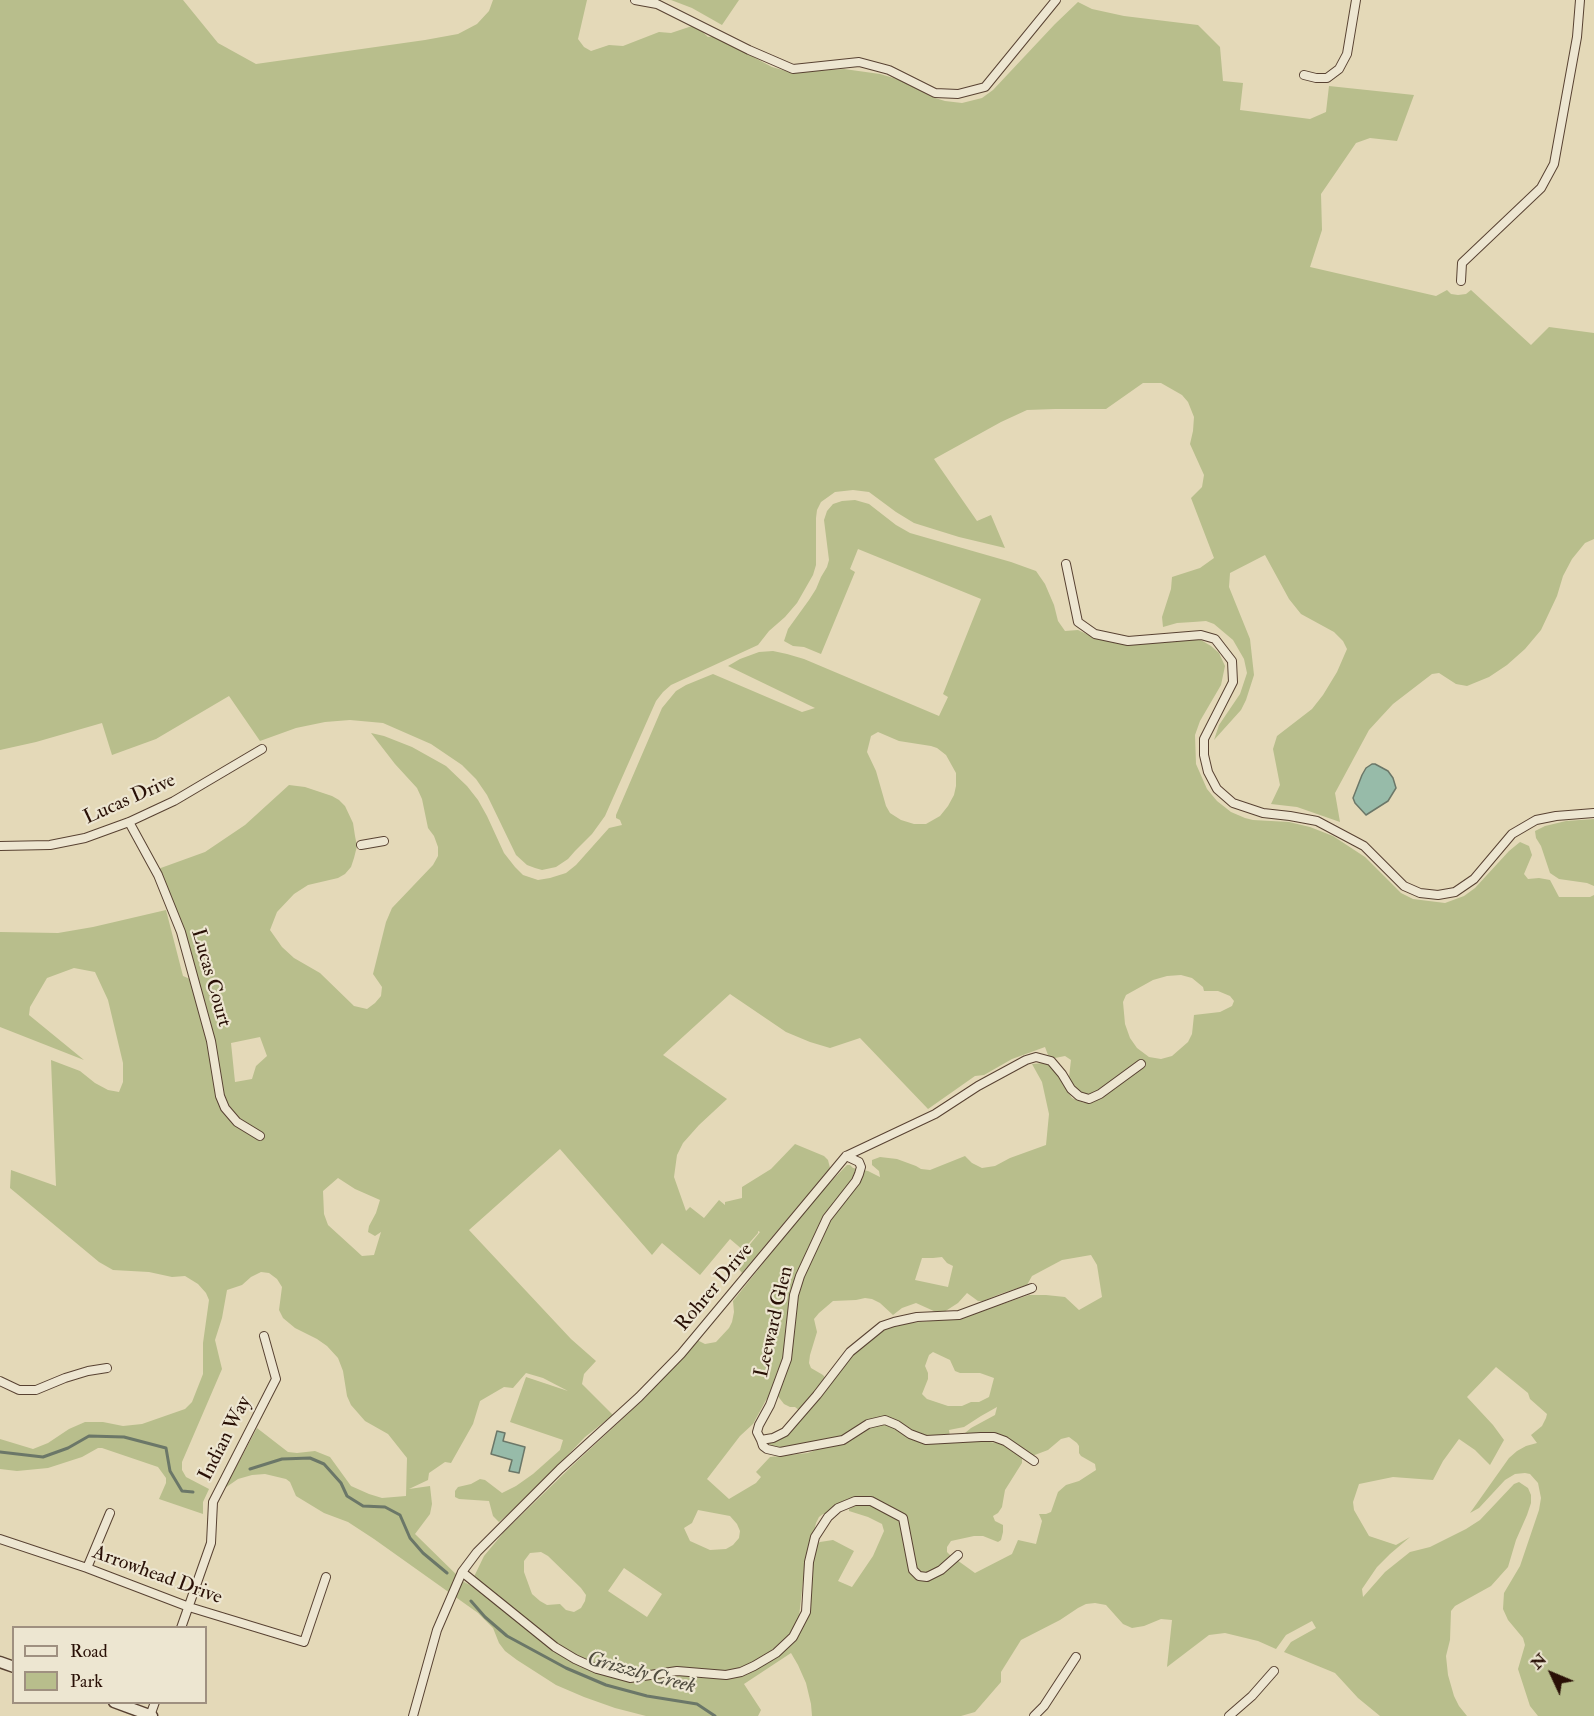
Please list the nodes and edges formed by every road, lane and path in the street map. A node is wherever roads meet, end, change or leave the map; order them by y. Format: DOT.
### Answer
graph roads {
  1 [pos="635,0"];
  2 [pos="1056,0"];
  3 [pos="1356,0"];
  4 [pos="1580,0"];
  5 [pos="1304,75"];
  6 [pos="1461,281"];
  7 [pos="1066,564"];
  8 [pos="262,749"];
  9 [pos="1594,813"];
  10 [pos="129,822"];
  11 [pos="384,841"];
  12 [pos="361,845"];
  13 [pos="0,846"];
  14 [pos="1141,1064"];
  15 [pos="261,1136"];
  16 [pos="846,1156"];
  17 [pos="1032,1288"];
  18 [pos="264,1336"];
  19 [pos="107,1368"];
  20 [pos="0,1380"];
  21 [pos="761,1440"];
  22 [pos="1034,1461"];
  23 [pos="110,1513"];
  24 [pos="0,1539"];
  25 [pos="958,1555"];
  26 [pos="87,1568"];
  27 [pos="462,1572"];
  28 [pos="327,1577"];
  29 [pos="189,1607"];
  30 [pos="183,1626"];
  31 [pos="1076,1657"];
  32 [pos="1274,1671"];
  33 [pos="119,1704"];
  34 [pos="151,1716"];
  35 [pos="413,1716"];
  36 [pos="1034,1716"];
  37 [pos="1229,1716"];
  1 -- 2 [label="street"];
  3 -- 5 [label="street"];
  4 -- 6 [label="street"];
  7 -- 9 [label="street"];
  8 -- 10 [label="street, Lucas Drive"];
  10 -- 13 [label="street, Lucas Drive"];
  10 -- 15 [label="street, Lucas Court"];
  11 -- 12 [label="street"];
  14 -- 16 [label="street, Rohrer Drive"];
  16 -- 21 [label="street, Leeward Glen"];
  16 -- 27 [label="street, Rohrer Drive"];
  17 -- 21 [label="street"];
  18 -- 29 [label="street, Indian Way"];
  19 -- 20 [label="street"];
  21 -- 22 [label="street"];
  23 -- 26 [label="street"];
  24 -- 26 [label="street, Arrowhead Drive"];
  25 -- 27 [label="street"];
  26 -- 29 [label="street, Arrowhead Drive"];
  27 -- 35 [label="street, Rohrer Drive"];
  28 -- 29 [label="street, Arrowhead Drive"];
  29 -- 30 [label="street, Indian Way"];
  31 -- 36 [label="street"];
  32 -- 37 [label="street"];
  33 -- 34 [label="street"];
}
